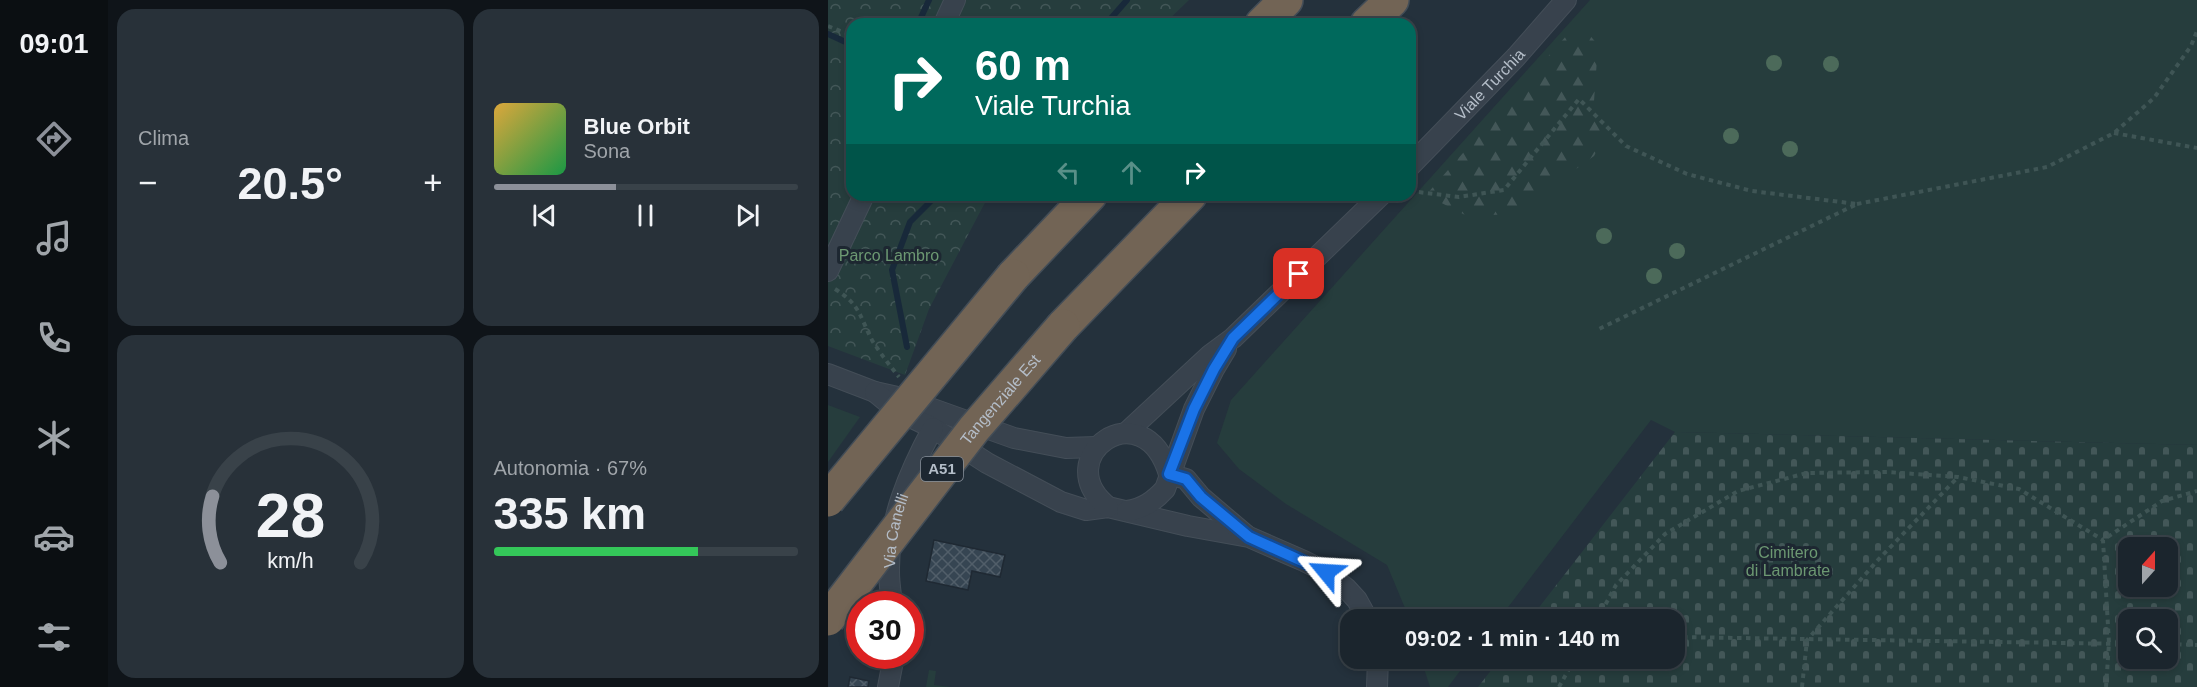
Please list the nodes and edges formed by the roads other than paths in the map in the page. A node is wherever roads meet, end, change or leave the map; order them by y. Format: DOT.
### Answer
graph roads {
  1 [pos="956,0"];
  2 [pos="1286,0"];
  3 [pos="1392,0"];
  4 [pos="1566,0"];
  5 [pos="947,18"];
  6 [pos="1268,18"];
  7 [pos="1373,18"];
  8 [pos="1416,160"];
  9 [pos="861,201"];
  10 [pos="1084,201"];
  11 [pos="1184,201"];
  12 [pos="1375,201"];
  13 [pos="828,271"];
  14 [pos="1233,338"];
  15 [pos="828,374"];
  16 [pos="875,392"];
  17 [pos="933,428"];
  18 [pos="1127,432"];
  19 [pos="1096,447"];
  20 [pos="1169,474"];
  21 [pos="828,500"];
  22 [pos="1118,509"];
  23 [pos="1249,537"];
  24 [pos="891,591"];
  25 [pos="1361,609"];
  26 [pos="828,619"];
  27 [pos="891,669"];
  28 [pos="1378,669"];
  29 [pos="888,687"];
  30 [pos="1377,687"];
  1 -- 5 [label="street"];
  2 -- 6 [label="highway"];
  3 -- 7 [label="highway"];
  4 -- 8 [label="street, Viale Turchia"];
  9 -- 13 [label="street"];
  10 -- 21 [label="highway, bridge"];
  11 -- 26 [label="highway, Tangenziale Est / A51, bridge"];
  12 -- 14 [label="street"];
  14 -- 18 [label="street"];
  14 -- 20 [label="street"];
  15 -- 16 [label="street"];
  16 -- 17 [label="street"];
  16 -- 19 [label="street"];
  17 -- 22 [label="street"];
  17 -- 24 [label="street, Via Canelli"];
  18 -- 19 [label="street"];
  18 -- 20 [label="street"];
  19 -- 22 [label="street"];
  20 -- 22 [label="street"];
  20 -- 23 [label="street"];
  22 -- 23 [label="street"];
  23 -- 25 [label="street"];
  27 -- 29 [label="street"];
  28 -- 30 [label="street"];
}
